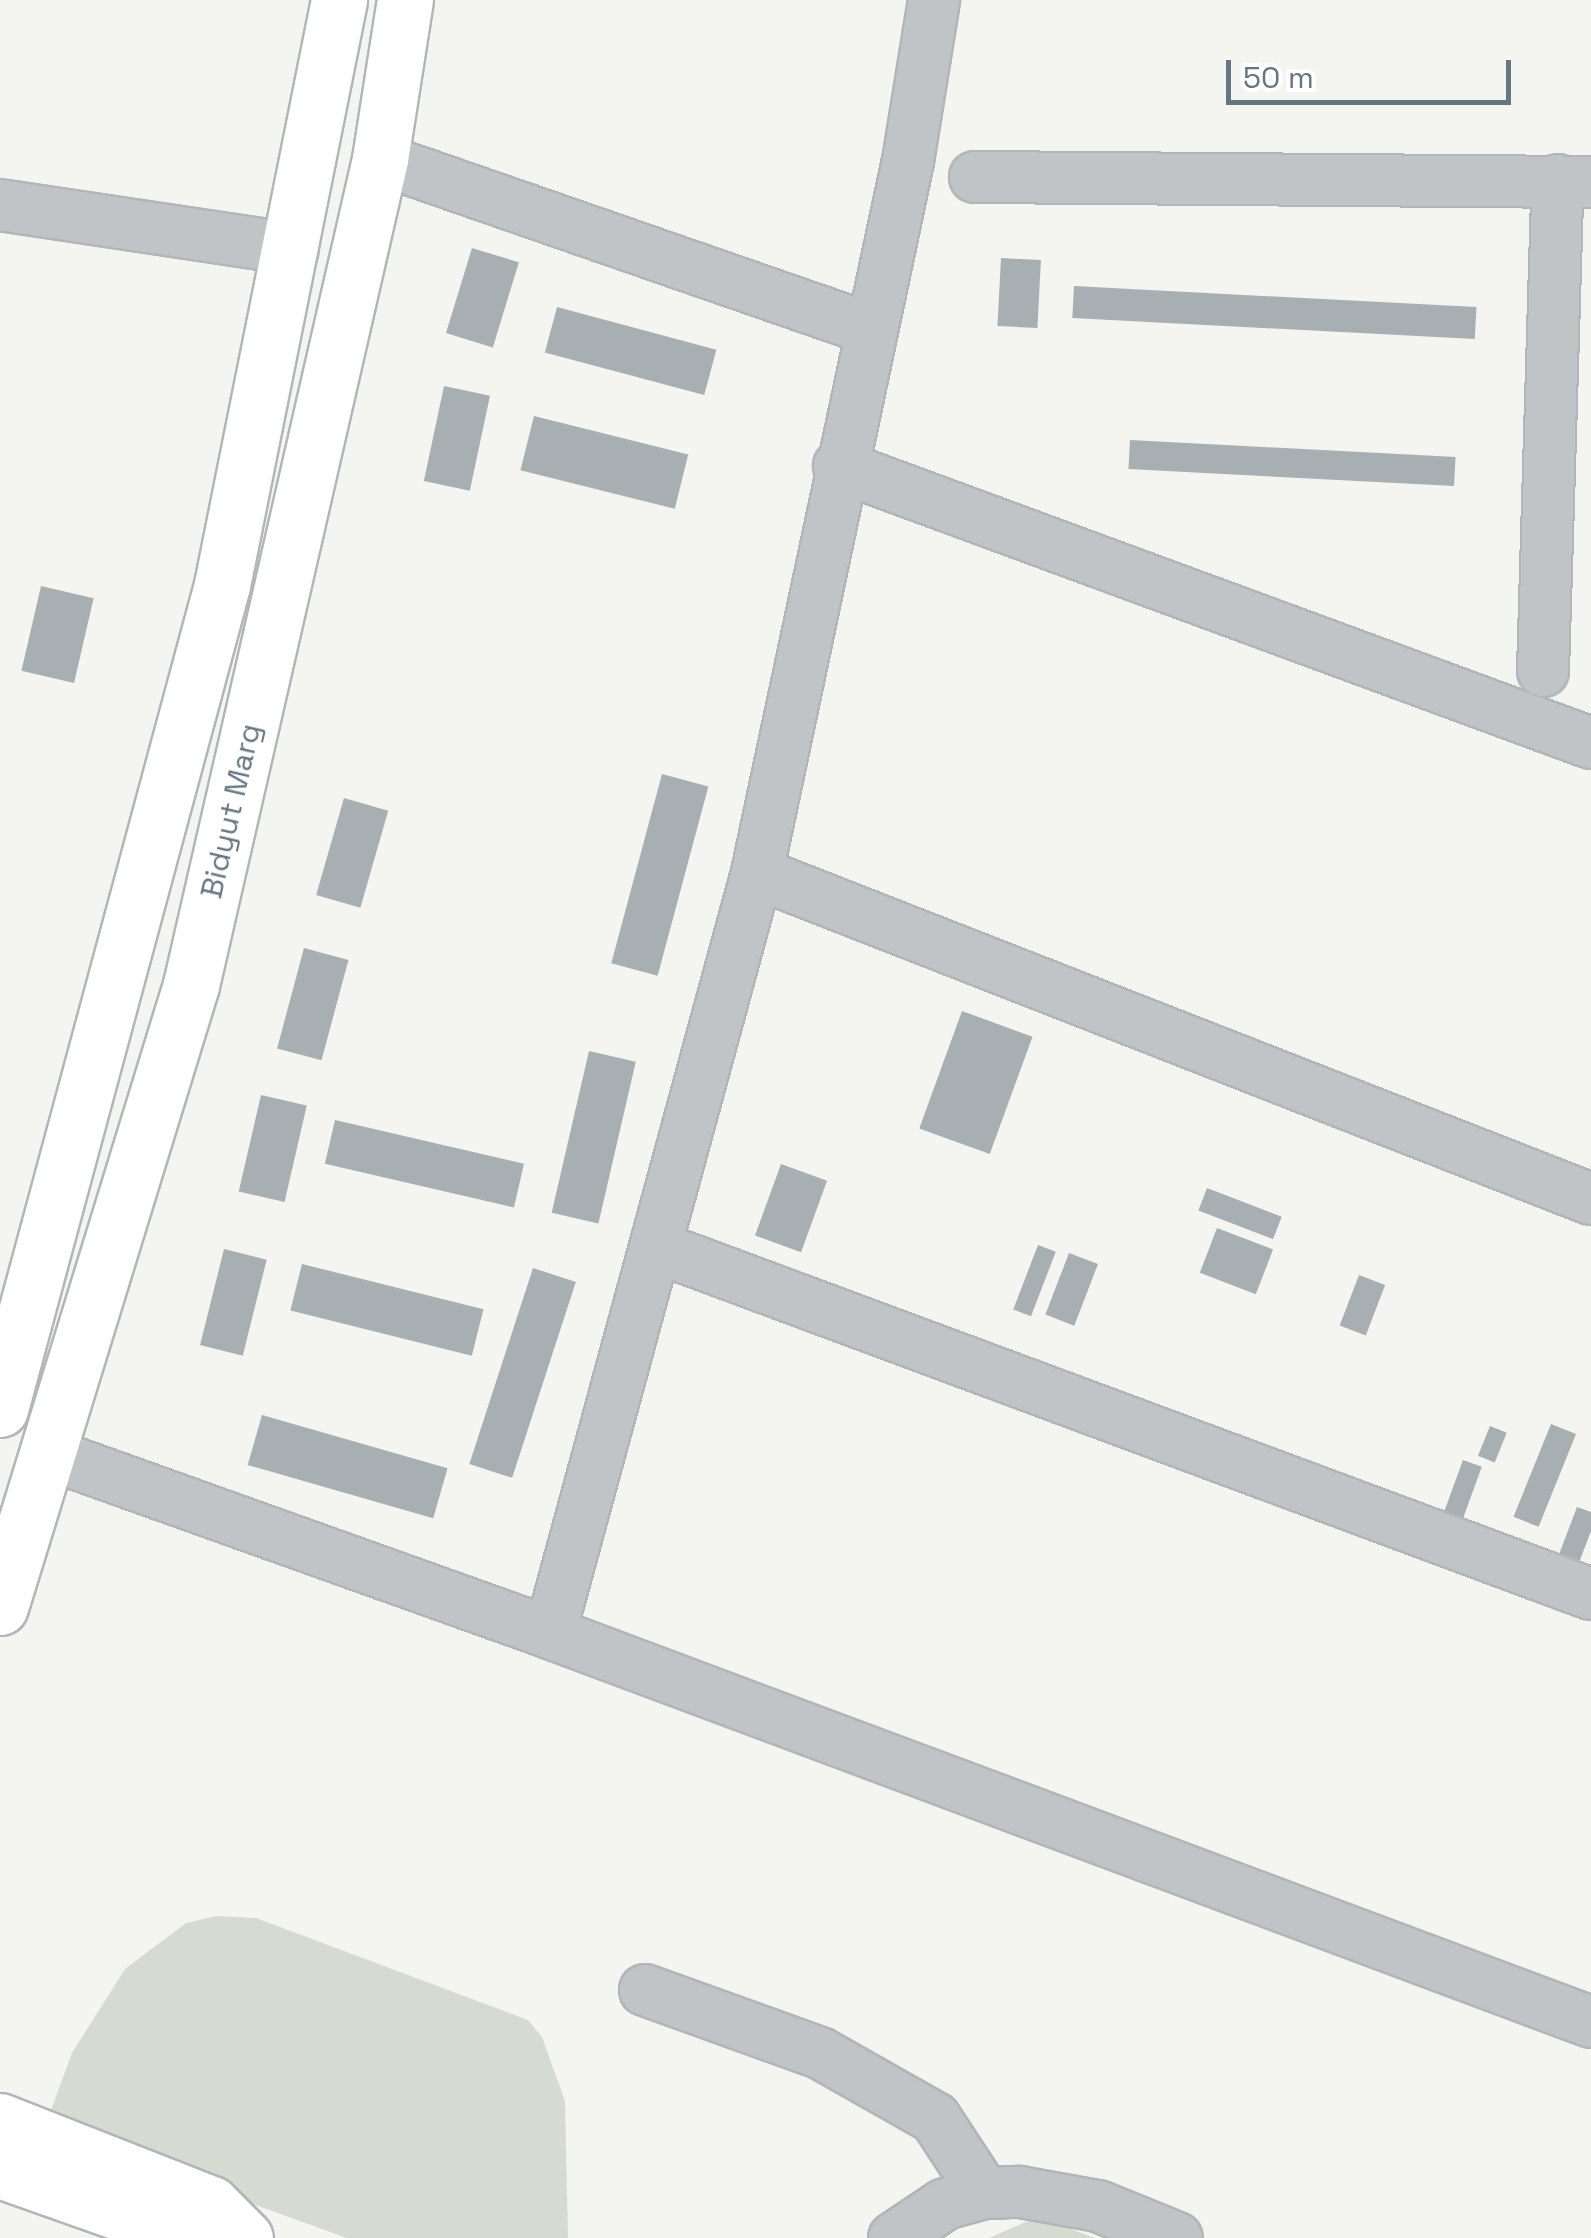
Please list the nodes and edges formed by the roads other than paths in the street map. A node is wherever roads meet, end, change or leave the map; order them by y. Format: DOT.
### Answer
graph roads {
  1 [pos="339,0"];
  2 [pos="405,0"];
  3 [pos="934,0"];
  4 [pos="380,159"];
  5 [pos="975,177"];
  6 [pos="1574,181"];
  7 [pos="0,205"];
  8 [pos="292,249"];
  9 [pos="870,329"];
  10 [pos="1572,403"];
  11 [pos="839,466"];
  12 [pos="1543,671"];
  13 [pos="1591,743"];
  14 [pos="757,872"];
  15 [pos="121,965"];
  16 [pos="191,984"];
  17 [pos="1591,1199"];
  18 [pos="659,1248"];
  19 [pos="0,1409"];
  20 [pos="48,1454"];
  21 [pos="1591,1594"];
  22 [pos="0,1607"];
  23 [pos="550,1633"];
  24 [pos="644,1990"];
  25 [pos="1591,2022"];
  26 [pos="0,2122"];
  27 [pos="0,2170"];
  28 [pos="984,2192"];
  29 [pos="192,2238"];
  30 [pos="246,2238"];
  31 [pos="894,2238"];
  32 [pos="1177,2238"];
  1 -- 8 [label="main road"];
  2 -- 4 [label="main road, Bidyut Marg"];
  3 -- 9 [label="street"];
  4 -- 9 [label="street"];
  4 -- 16 [label="main road, Bidyut Marg"];
  5 -- 6 [label="street"];
  6 -- 10 [label="street"];
  7 -- 8 [label="street"];
  8 -- 15 [label="main road"];
  9 -- 11 [label="street"];
  10 -- 12 [label="street"];
  11 -- 13 [label="street"];
  11 -- 14 [label="street"];
  14 -- 17 [label="street"];
  14 -- 18 [label="street"];
  15 -- 16 [label="main road"];
  15 -- 19 [label="main road"];
  16 -- 20 [label="main road, Bidyut Marg"];
  18 -- 21 [label="street"];
  18 -- 23 [label="street"];
  20 -- 22 [label="main road, Bidyut Marg"];
  20 -- 23 [label="street"];
  23 -- 25 [label="street"];
  24 -- 28 [label="street"];
  26 -- 30 [label="main road"];
  27 -- 29 [label="main road"];
  28 -- 31 [label="street"];
  28 -- 32 [label="street"];
}
